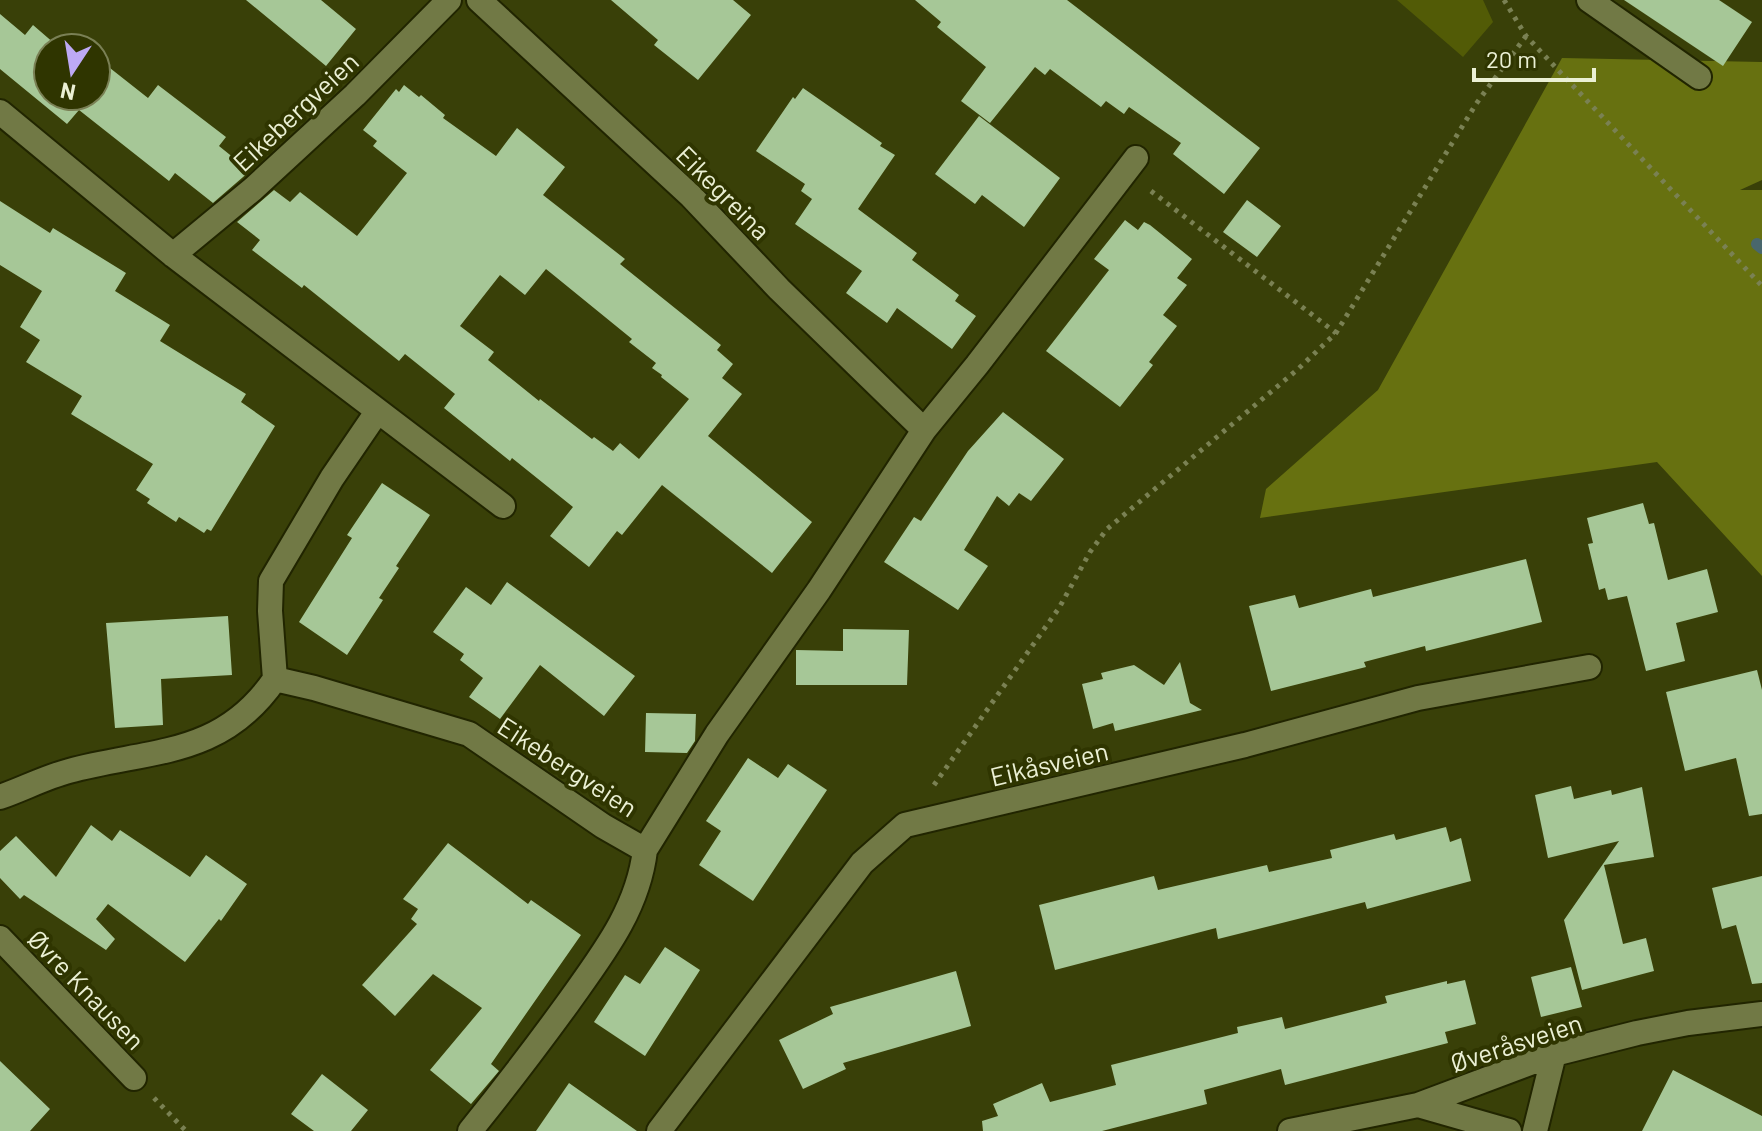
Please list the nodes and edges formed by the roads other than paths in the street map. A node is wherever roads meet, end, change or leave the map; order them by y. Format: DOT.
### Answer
graph roads {
  1 [pos="449,0"];
  2 [pos="479,0"];
  3 [pos="1589,0"];
  4 [pos="1699,77"];
  5 [pos="0,112"];
  6 [pos="1130,165"];
  7 [pos="173,255"];
  8 [pos="377,412"];
  9 [pos="924,430"];
  10 [pos="503,506"];
  11 [pos="1589,667"];
  12 [pos="275,679"];
  13 [pos="0,797"];
  14 [pos="645,850"];
  15 [pos="0,938"];
  16 [pos="1762,1014"];
  17 [pos="1554,1054"];
  18 [pos="134,1078"];
  19 [pos="1418,1105"];
  20 [pos="470,1131"];
  21 [pos="659,1131"];
  22 [pos="1290,1131"];
  23 [pos="1509,1131"];
  24 [pos="1535,1131"];
  1 -- 7 [label="street, Eikebergveien"];
  2 -- 9 [label="street, Eikegreina"];
  3 -- 4 [label="street"];
  5 -- 7 [label="street"];
  6 -- 9 [label="street"];
  7 -- 8 [label="street"];
  8 -- 10 [label="street"];
  8 -- 12 [label="street"];
  9 -- 14 [label="street"];
  11 -- 21 [label="street, Eikåsveien"];
  12 -- 13 [label="street"];
  12 -- 14 [label="street, Eikebergveien"];
  14 -- 20 [label="street, Eikebergveien"];
  15 -- 18 [label="street, Øvre Knausen"];
  16 -- 17 [label="street, Øveråsveien"];
  17 -- 19 [label="street, Øveråsveien"];
  17 -- 24 [label="street"];
  19 -- 22 [label="street, Øveråsveien"];
  19 -- 23 [label="street"];
}
